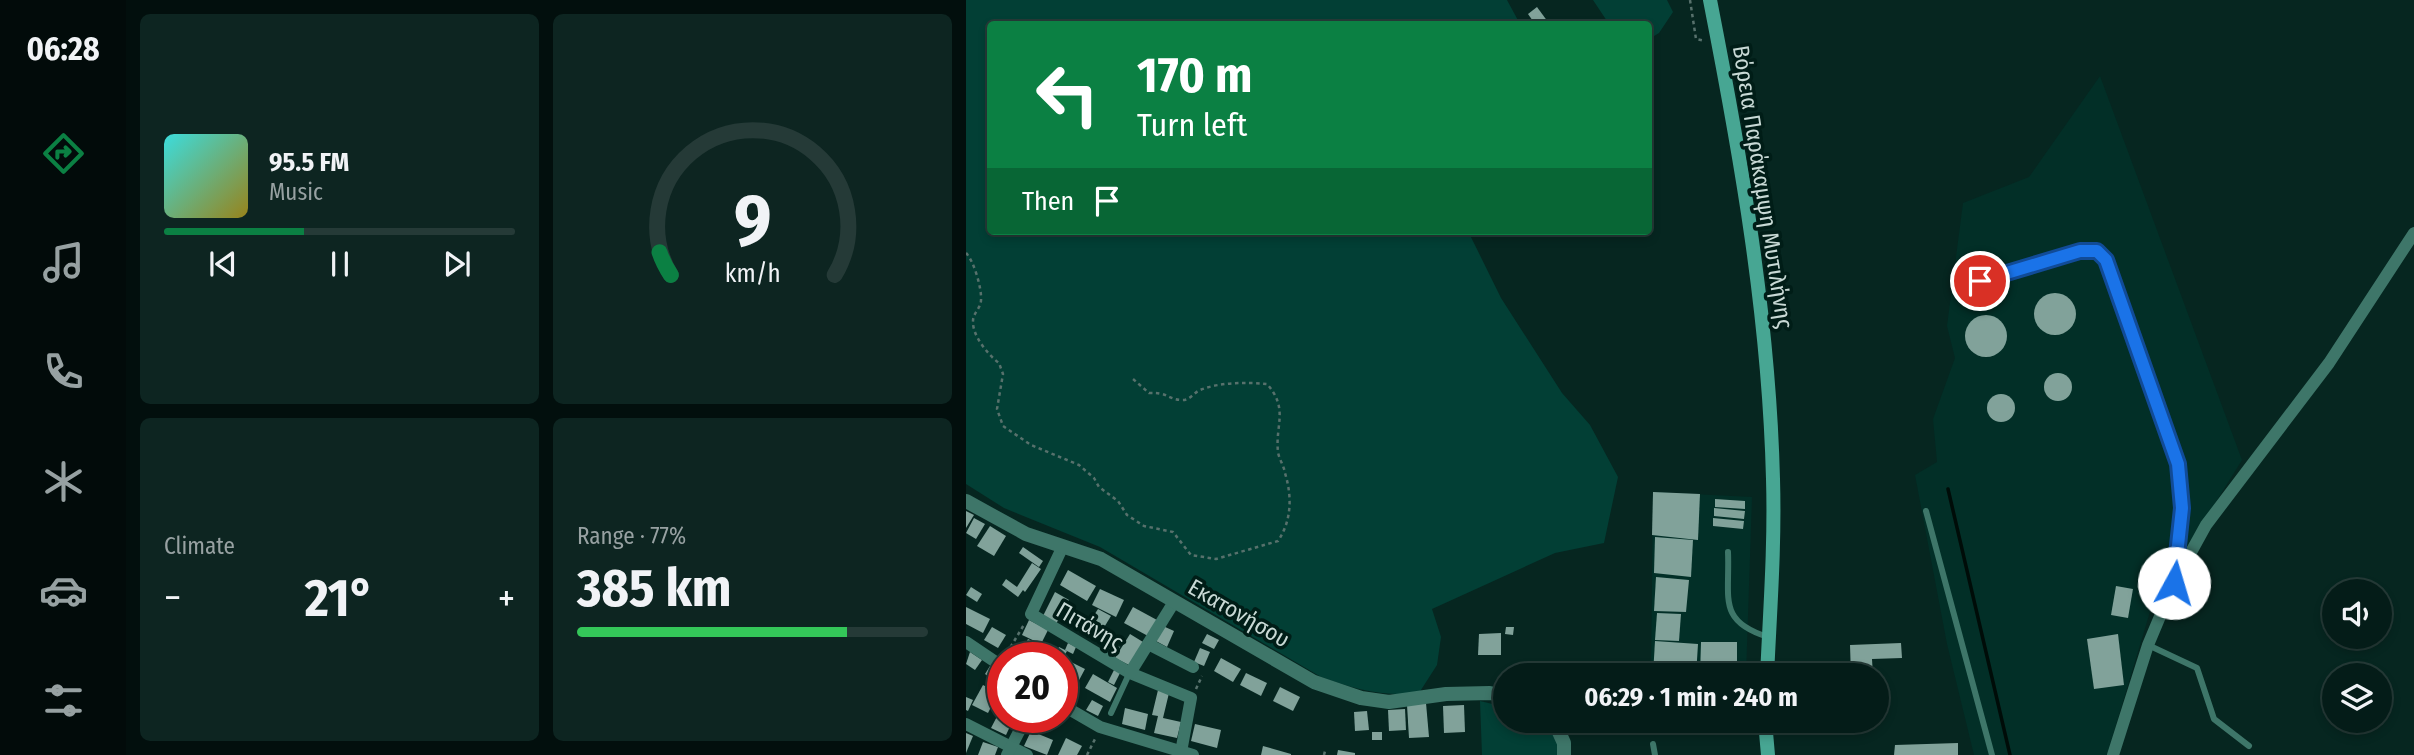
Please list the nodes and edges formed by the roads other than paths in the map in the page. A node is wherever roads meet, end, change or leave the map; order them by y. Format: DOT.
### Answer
graph roads {
  1 [pos="1710,0"];
  2 [pos="2414,233"];
  3 [pos="1980,281"];
  4 [pos="966,501"];
  5 [pos="1926,511"];
  6 [pos="1063,546"];
  7 [pos="1728,552"];
  8 [pos="2174,583"];
  9 [pos="1174,602"];
  10 [pos="1768,637"];
  11 [pos="966,642"];
  12 [pos="1148,644"];
  13 [pos="2148,645"];
  14 [pos="987,656"];
  15 [pos="1767,663"];
  16 [pos="1199,670"];
  17 [pos="1130,673"];
  18 [pos="1493,694"];
  19 [pos="1111,713"];
  20 [pos="1078,714"];
  21 [pos="966,724"];
  22 [pos="1018,733"];
  23 [pos="1559,733"];
  24 [pos="1766,733"];
  25 [pos="1653,744"];
  26 [pos="2249,746"];
  27 [pos="1009,751"];
  28 [pos="1187,753"];
  29 [pos="1027,755"];
  30 [pos="1563,755"];
  31 [pos="1655,755"];
  32 [pos="1768,755"];
  33 [pos="1992,755"];
  34 [pos="2113,755"];
  1 -- 10 [label="main road, Βόρεια Παράκαμψη Μυτιλήνης"];
  2 -- 8 [label="street"];
  3 -- 8 [label="lane"];
  4 -- 6 [label="street, Εκατονήσου"];
  5 -- 33 [label="lane"];
  6 -- 9 [label="street, Εκατονήσου"];
  6 -- 17 [label="street, Πιτάνης"];
  7 -- 10 [label="lane"];
  8 -- 13 [label="street"];
  9 -- 12 [label="street"];
  9 -- 18 [label="street, Εκατονήσου"];
  10 -- 15 [label="main road, Βόρεια Παράκαμψη Μυτιλήνης"];
  11 -- 14 [label="street"];
  12 -- 16 [label="street"];
  12 -- 17 [label="street"];
  13 -- 26 [label="lane"];
  13 -- 34 [label="street"];
  17 -- 19 [label="lane"];
  17 -- 28 [label="street, Πιτάνης"];
  20 -- 28 [label="street"];
  21 -- 27 [label="street"];
  22 -- 27 [label="street"];
  23 -- 30 [label="street"];
  24 -- 32 [label="main road"];
  25 -- 31 [label="lane"];
  27 -- 29 [label="street"];
}
